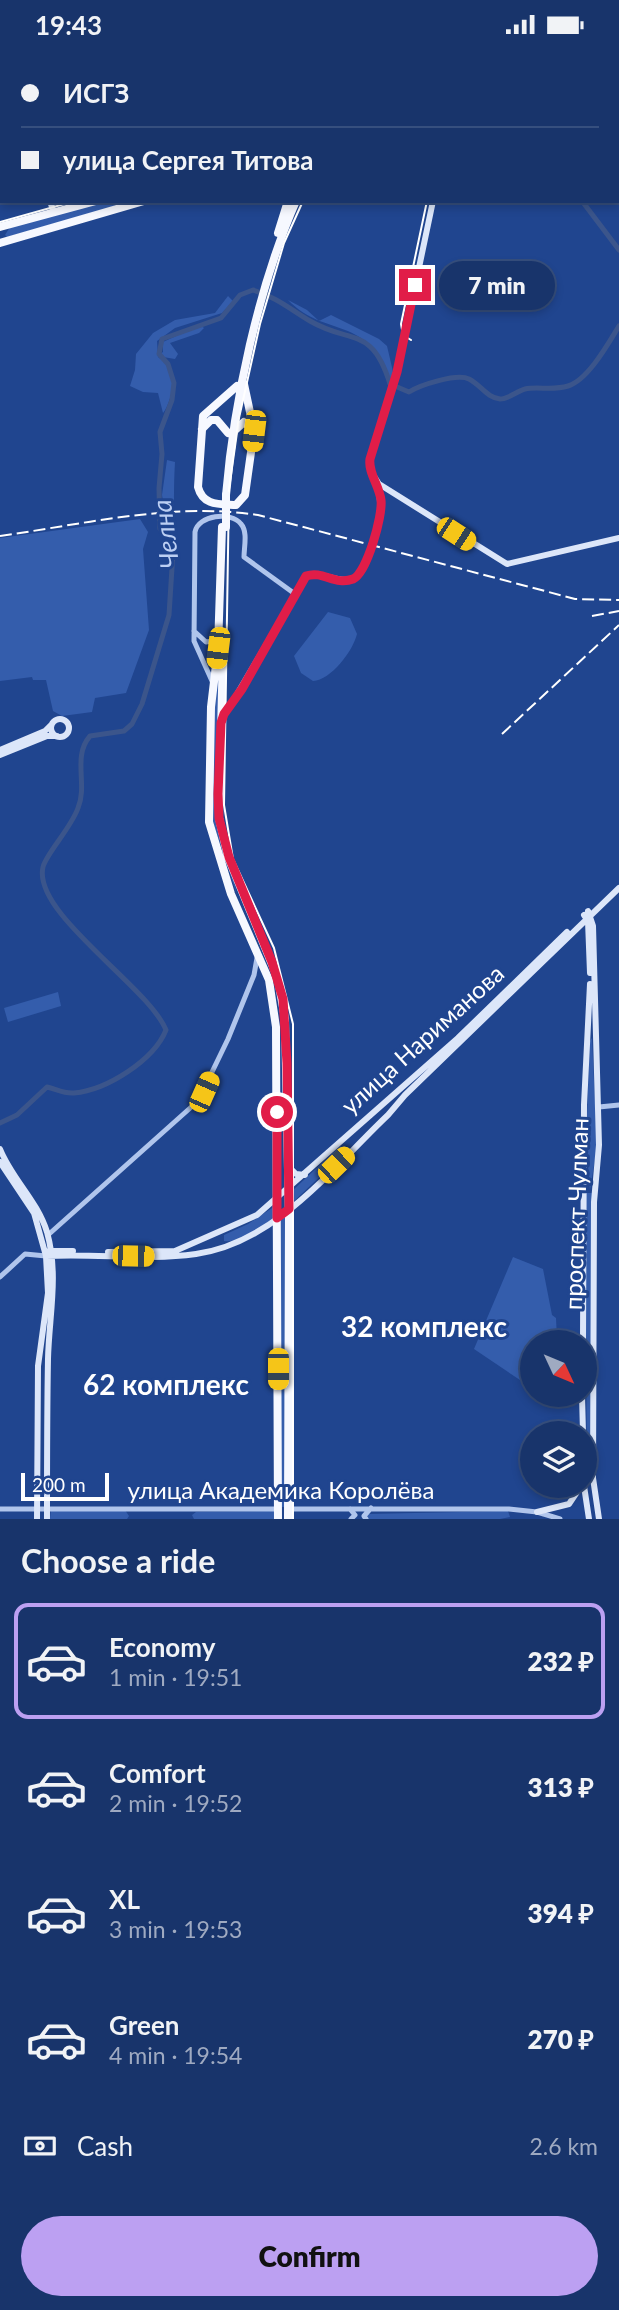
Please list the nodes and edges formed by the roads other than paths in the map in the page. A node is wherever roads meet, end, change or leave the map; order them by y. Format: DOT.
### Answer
graph roads {
  1 [pos="51,203"];
  2 [pos="89,203"];
  3 [pos="116,203"];
  4 [pos="140,203"];
  5 [pos="278,203"];
  6 [pos="287,203"];
  7 [pos="295,203"];
  8 [pos="433,203"];
  9 [pos="54,213"];
  10 [pos="112,213"];
  11 [pos="282,219"];
  12 [pos="10,225"];
  13 [pos="0,227"];
  14 [pos="12,240"];
  15 [pos="0,243"];
  16 [pos="267,281"];
  17 [pos="240,383"];
  18 [pos="254,431"];
  19 [pos="201,432"];
  20 [pos="230,433"];
  21 [pos="375,479"];
  22 [pos="397,495"];
  23 [pos="382,503"];
  24 [pos="224,527"];
  25 [pos="619,538"];
  26 [pos="295,594"];
  27 [pos="219,628"];
  28 [pos="194,631"];
  29 [pos="218,685"];
  30 [pos="237,694"];
  31 [pos="221,723"];
  32 [pos="51,725"];
  33 [pos="57,736"];
  34 [pos="0,750"];
  35 [pos="0,755"];
  36 [pos="619,882"];
  37 [pos="619,888"];
  38 [pos="241,889"];
  39 [pos="230,894"];
  40 [pos="248,907"];
  41 [pos="238,912"];
  42 [pos="587,914"];
  43 [pos="576,928"];
  44 [pos="588,933"];
  45 [pos="257,952"];
  46 [pos="547,956"];
  47 [pos="255,974"];
  48 [pos="269,980"];
  49 [pos="588,1040"];
  50 [pos="596,1040"];
  51 [pos="452,1042"];
  52 [pos="454,1051"];
  53 [pos="277,1087"];
  54 [pos="287,1087"];
  55 [pos="619,1105"];
  56 [pos="599,1107"];
  57 [pos="358,1125"];
  58 [pos="368,1134"];
  59 [pos="337,1145"];
  60 [pos="0,1150"];
  61 [pos="348,1154"];
  62 [pos="0,1162"];
  63 [pos="289,1167"];
  64 [pos="305,1175"];
  65 [pos="584,1186"];
  66 [pos="594,1189"];
  67 [pos="288,1190"];
  68 [pos="277,1200"];
  69 [pos="289,1209"];
  70 [pos="277,1218"];
  71 [pos="267,1226"];
  72 [pos="278,1230"];
  73 [pos="226,1231"];
  74 [pos="47,1235"];
  75 [pos="210,1237"];
  76 [pos="230,1245"];
  77 [pos="213,1251"];
  78 [pos="49,1254"];
  79 [pos="0,1277"];
  80 [pos="583,1330"];
  81 [pos="593,1330"];
  82 [pos="48,1435"];
  83 [pos="38,1438"];
  84 [pos="38,1471"];
  85 [pos="47,1471"];
  86 [pos="283,1496"];
  87 [pos="573,1498"];
  88 [pos="585,1498"];
  89 [pos="595,1498"];
  90 [pos="371,1508"];
  91 [pos="0,1509"];
  92 [pos="37,1509"];
  93 [pos="47,1509"];
  94 [pos="126,1509"];
  95 [pos="197,1509"];
  96 [pos="266,1509"];
  97 [pos="299,1509"];
  98 [pos="348,1509"];
  99 [pos="509,1509"];
  100 [pos="537,1511"];
  101 [pos="283,1514"];
  102 [pos="190,1517"];
  103 [pos="130,1518"];
  104 [pos="512,1518"];
  105 [pos="37,1519"];
  106 [pos="47,1519"];
  107 [pos="351,1519"];
  108 [pos="366,1519"];
  109 [pos="560,1519"];
  110 [pos="589,1519"];
  111 [pos="599,1519"];
  1 -- 9 [label="main road"];
  2 -- 9 [label="main road"];
  3 -- 10 [label="main road"];
  4 -- 10 [label="main road"];
  5 -- 11 [label="main road"];
  6 -- 11 [label="main road"];
  7 -- 16 [label="main road"];
  8 -- 21 [label="main road"];
  9 -- 12 [label="main road"];
  10 -- 14 [label="main road"];
  11 -- 16 [label="main road"];
  12 -- 13 [label="main road"];
  12 -- 14 [label="main road"];
  14 -- 15 [label="main road"];
  16 -- 17 [label="main road"];
  17 -- 18 [label="main road"];
  17 -- 19 [label="main road"];
  17 -- 20 [label="main road"];
  18 -- 19 [label="main road"];
  18 -- 20 [label="main road"];
  19 -- 20 [label="main road"];
  20 -- 24 [label="main road, bridge"];
  21 -- 22 [label="main road"];
  21 -- 23 [label="street"];
  22 -- 23 [label="street"];
  22 -- 25 [label="main road"];
  23 -- 26 [label="street"];
  24 -- 27 [label="main road"];
  24 -- 29 [label="main road"];
  26 -- 28 [label="street"];
  26 -- 30 [label="street"];
  27 -- 28 [label="street"];
  27 -- 29 [label="main road"];
  28 -- 29 [label="street"];
  29 -- 30 [label="street"];
  29 -- 31 [label="main road"];
  29 -- 39 [label="main road"];
  30 -- 31 [label="street"];
  31 -- 38 [label="main road"];
  32 -- 33 [label="main road"];
  32 -- 33 [label="main road"];
  32 -- 34 [label="main road"];
  33 -- 35 [label="main road"];
  36 -- 42 [label="main road, улица Нариманова"];
  37 -- 42 [label="main road, улица Нариманова"];
  38 -- 39 [label="main road"];
  38 -- 40 [label="main road"];
  39 -- 41 [label="main road"];
  40 -- 41 [label="main road"];
  40 -- 54 [label="main road"];
  41 -- 45 [label="main road"];
  42 -- 43 [label="main road, улица Нариманова"];
  42 -- 44 [label="main road, проспект Чулман"];
  42 -- 46 [label="main road, улица Нариманова"];
  42 -- 50 [label="main road, проспект Чулман"];
  43 -- 44 [label="main road"];
  43 -- 46 [label="main road, улица Нариманова"];
  44 -- 49 [label="main road, проспект Чулман"];
  45 -- 47 [label="street"];
  45 -- 48 [label="main road"];
  46 -- 51 [label="main road, улица Нариманова"];
  46 -- 52 [label="main road, улица Нариманова"];
  47 -- 48 [label="street"];
  47 -- 74 [label="street"];
  48 -- 53 [label="main road"];
  49 -- 50 [label="main road"];
  49 -- 65 [label="main road, проспект Чулман"];
  50 -- 56 [label="main road, проспект Чулман"];
  51 -- 52 [label="street"];
  51 -- 57 [label="main road, улица Нариманова"];
  52 -- 58 [label="main road, улица Нариманова"];
  53 -- 54 [label="main road"];
  53 -- 68 [label="main road"];
  54 -- 63 [label="main road"];
  55 -- 56 [label="street"];
  56 -- 66 [label="main road, проспект Чулман"];
  57 -- 58 [label="main road"];
  57 -- 59 [label="main road, улица Нариманова"];
  58 -- 61 [label="main road, улица Нариманова"];
  59 -- 61 [label="main road"];
  59 -- 64 [label="main road, улица Нариманова"];
  60 -- 74 [label="main road"];
  61 -- 69 [label="main road, улица Нариманова"];
  62 -- 78 [label="main road"];
  63 -- 64 [label="main road"];
  63 -- 67 [label="main road"];
  64 -- 67 [label="main road, улица Нариманова"];
  65 -- 66 [label="main road"];
  65 -- 80 [label="main road, проспект Чулман"];
  66 -- 81 [label="main road, проспект Чулман"];
  67 -- 68 [label="main road, улица Нариманова"];
  67 -- 69 [label="main road"];
  68 -- 70 [label="main road"];
  68 -- 73 [label="main road, улица Нариманова"];
  69 -- 70 [label="main road, улица Нариманова"];
  69 -- 86 [label="main road"];
  70 -- 71 [label="main road, улица Нариманова"];
  70 -- 72 [label="main road"];
  71 -- 72 [label="main road"];
  71 -- 76 [label="main road, улица Нариманова"];
  72 -- 86 [label="main road"];
  73 -- 75 [label="main road, улица Нариманова"];
  73 -- 76 [label="main road"];
  74 -- 78 [label="main road"];
  75 -- 77 [label="main road"];
  75 -- 78 [label="main road, улица Нариманова"];
  76 -- 77 [label="main road, улица Нариманова"];
  77 -- 78 [label="main road, улица Нариманова"];
  78 -- 79 [label="street"];
  78 -- 82 [label="main road"];
  78 -- 83 [label="main road"];
  82 -- 83 [label="main road"];
  82 -- 85 [label="main road"];
  83 -- 84 [label="main road"];
  84 -- 85 [label="main road"];
  84 -- 92 [label="main road"];
  85 -- 93 [label="main road"];
  86 -- 96 [label="street"];
  86 -- 97 [label="street"];
  86 -- 101 [label="main road"];
  87 -- 100 [label="main road"];
  88 -- 110 [label="main road"];
  89 -- 111 [label="main road, проспект Чулман"];
  90 -- 98 [label="street, улица Академика Королёва"];
  90 -- 99 [label="street, улица Академика Королёва"];
  90 -- 108 [label="street"];
  91 -- 92 [label="street, улица Академика Королёва"];
  92 -- 93 [label="street, улица Академика Королёва"];
  92 -- 105 [label="main road"];
  93 -- 94 [label="street, улица Академика Королёва"];
  93 -- 106 [label="main road"];
  94 -- 95 [label="street, улица Академика Королёва"];
  94 -- 103 [label="street"];
  95 -- 96 [label="street, улица Академика Королёва"];
  95 -- 102 [label="street"];
  96 -- 101 [label="street, улица Академика Королёва"];
  97 -- 98 [label="street, улица Академика Королёва"];
  97 -- 101 [label="street, улица Академика Королёва"];
  98 -- 107 [label="street"];
  99 -- 100 [label="street, улица Академика Королёва"];
  99 -- 104 [label="street"];
  100 -- 109 [label="street, улица Академика Королёва"];
}
